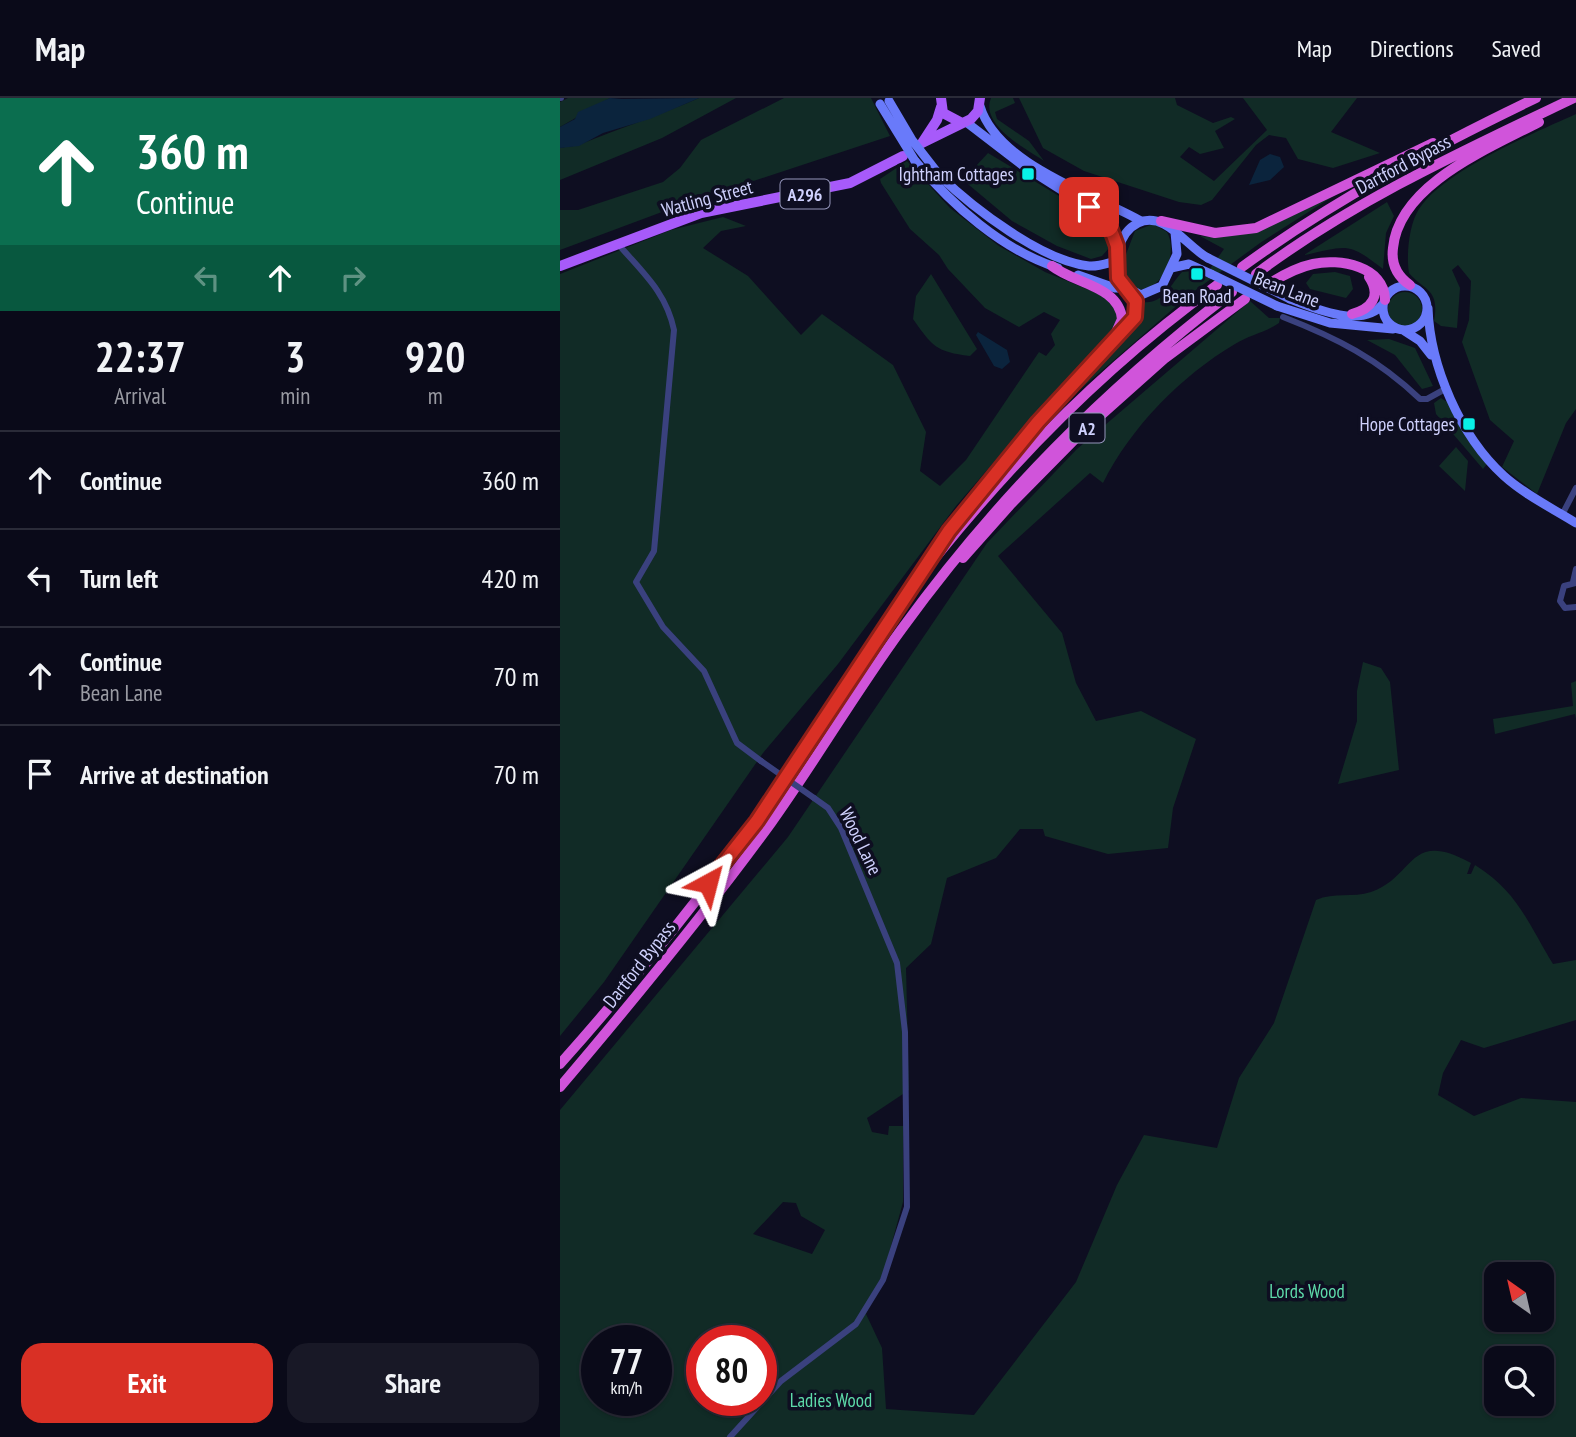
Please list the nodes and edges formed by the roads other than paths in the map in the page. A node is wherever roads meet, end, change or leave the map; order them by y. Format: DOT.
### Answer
graph roads {
  1 [pos="1536,98"];
  2 [pos="883,100"];
  3 [pos="1575,100"];
  4 [pos="981,101"];
  5 [pos="941,102"];
  6 [pos="964,122"];
  7 [pos="1461,134"];
  8 [pos="903,156"];
  9 [pos="937,179"];
  10 [pos="1141,221"];
  11 [pos="1161,221"];
  12 [pos="1174,232"];
  13 [pos="618,244"];
  14 [pos="1116,261"];
  15 [pos="560,266"];
  16 [pos="1052,267"];
  17 [pos="1242,267"];
  18 [pos="1171,268"];
  19 [pos="1362,269"];
  20 [pos="1256,274"];
  21 [pos="1272,282"];
  22 [pos="1217,285"];
  23 [pos="1410,285"];
  24 [pos="1128,290"];
  25 [pos="1232,292"];
  26 [pos="1245,299"];
  27 [pos="1384,302"];
  28 [pos="1428,308"];
  29 [pos="1352,314"];
  30 [pos="1283,319"];
  31 [pos="1401,330"];
  32 [pos="1111,344"];
  33 [pos="1364,344"];
  34 [pos="1360,351"];
  35 [pos="1438,365"];
  36 [pos="1447,388"];
  37 [pos="1576,488"];
  38 [pos="1563,513"];
  39 [pos="1576,523"];
  40 [pos="1576,569"];
  41 [pos="944,573"];
  42 [pos="1575,583"];
  43 [pos="1576,607"];
  44 [pos="895,611"];
  45 [pos="560,1064"];
  46 [pos="560,1087"];
  47 [pos="730,1437"];
  1 -- 7 [label="highway, Dartford Bypass"];
  2 -- 9 [label="main road, bridge"];
  3 -- 20 [label="highway, Dartford Bypass"];
  3 -- 23 [label="highway"];
  4 -- 6 [label="main road"];
  4 -- 10 [label="main road"];
  5 -- 6 [label="main road"];
  5 -- 6 [label="main road"];
  6 -- 14 [label="main road"];
  7 -- 11 [label="highway"];
  7 -- 17 [label="highway, Dartford Bypass"];
  8 -- 13 [label="main road, Watling Street / A296"];
  9 -- 14 [label="main road"];
  9 -- 16 [label="main road"];
  10 -- 11 [label="main road"];
  10 -- 14 [label="main road"];
  11 -- 12 [label="main road"];
  12 -- 18 [label="main road"];
  12 -- 29 [label="main road, Bean Lane, bridge"];
  13 -- 15 [label="main road, Watling Street / A296"];
  13 -- 47 [label="street, Wood Lane, bridge"];
  14 -- 24 [label="main road"];
  16 -- 24 [label="main road"];
  16 -- 32 [label="highway"];
  18 -- 24 [label="main road"];
  18 -- 31 [label="main road, Bean Lane, bridge"];
  19 -- 21 [label="highway"];
  19 -- 27 [label="highway"];
  19 -- 29 [label="highway"];
  22 -- 44 [label="highway, Dartford Bypass / A2"];
  23 -- 27 [label="main road"];
  23 -- 28 [label="main road"];
  24 -- 32 [label="highway"];
  25 -- 41 [label="highway, Dartford Bypass / A2"];
  26 -- 41 [label="highway, A2"];
  27 -- 29 [label="main road, Bean Lane"];
  27 -- 31 [label="main road"];
  28 -- 31 [label="main road"];
  28 -- 35 [label="main road"];
  30 -- 34 [label="street, Bean Lane"];
  31 -- 35 [label="main road"];
  32 -- 44 [label="highway"];
  33 -- 34 [label="street"];
  34 -- 36 [label="street, Bean Lane"];
  35 -- 36 [label="main road"];
  36 -- 38 [label="main road"];
  37 -- 38 [label="street"];
  38 -- 39 [label="main road"];
  40 -- 42 [label="street"];
  41 -- 46 [label="highway, Dartford Bypass / A2"];
  42 -- 43 [label="street"];
  44 -- 45 [label="highway, Dartford Bypass / A2"];
}
